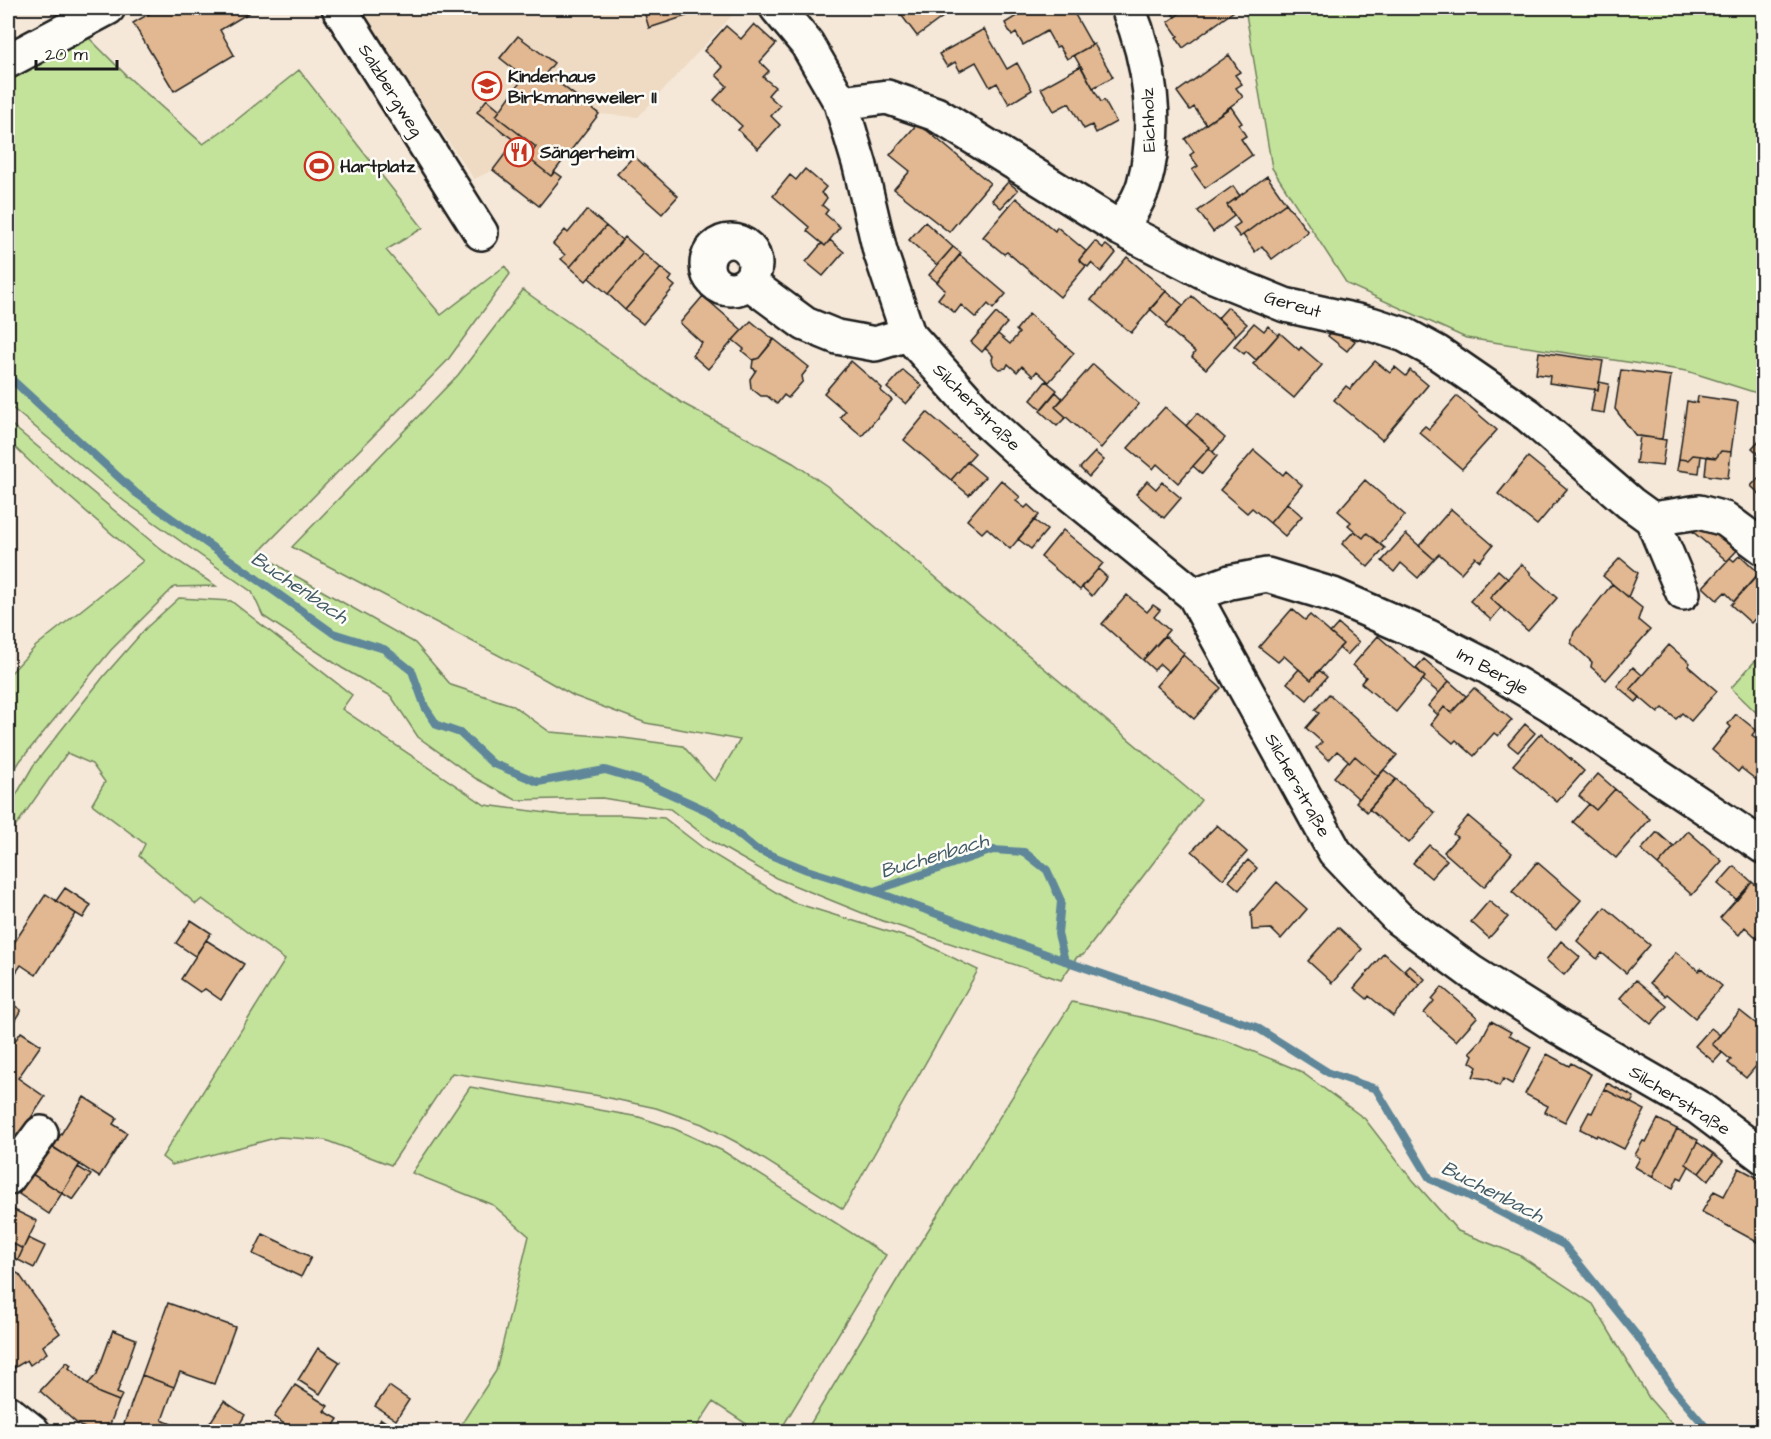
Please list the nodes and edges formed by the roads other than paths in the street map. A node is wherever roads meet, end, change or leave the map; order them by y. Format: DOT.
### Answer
graph roads {
  1 [pos="108,8"];
  2 [pos="339,8"];
  3 [pos="777,8"];
  4 [pos="1128,8"];
  5 [pos="8,61"];
  6 [pos="841,103"];
  7 [pos="1121,229"];
  8 [pos="481,233"];
  9 [pos="748,282"];
  10 [pos="908,334"];
  11 [pos="1652,519"];
  12 [pos="1764,548"];
  13 [pos="1683,593"];
  14 [pos="1194,595"];
  15 [pos="1764,847"];
  16 [pos="41,1133"];
  17 [pos="1764,1156"];
  18 [pos="8,1178"];
  1 -- 5 [label="street"];
  2 -- 8 [label="street, Salzbergweg"];
  3 -- 6 [label="street, Silcherstraße"];
  4 -- 7 [label="street, Eichholz"];
  6 -- 7 [label="street, Gereut"];
  6 -- 10 [label="street, Silcherstraße"];
  7 -- 11 [label="street, Gereut"];
  9 -- 10 [label="street"];
  10 -- 14 [label="street, Silcherstraße"];
  11 -- 12 [label="street"];
  11 -- 13 [label="street"];
  14 -- 15 [label="street, Im Bergle"];
  14 -- 17 [label="street, Silcherstraße"];
  16 -- 18 [label="street"];
}
